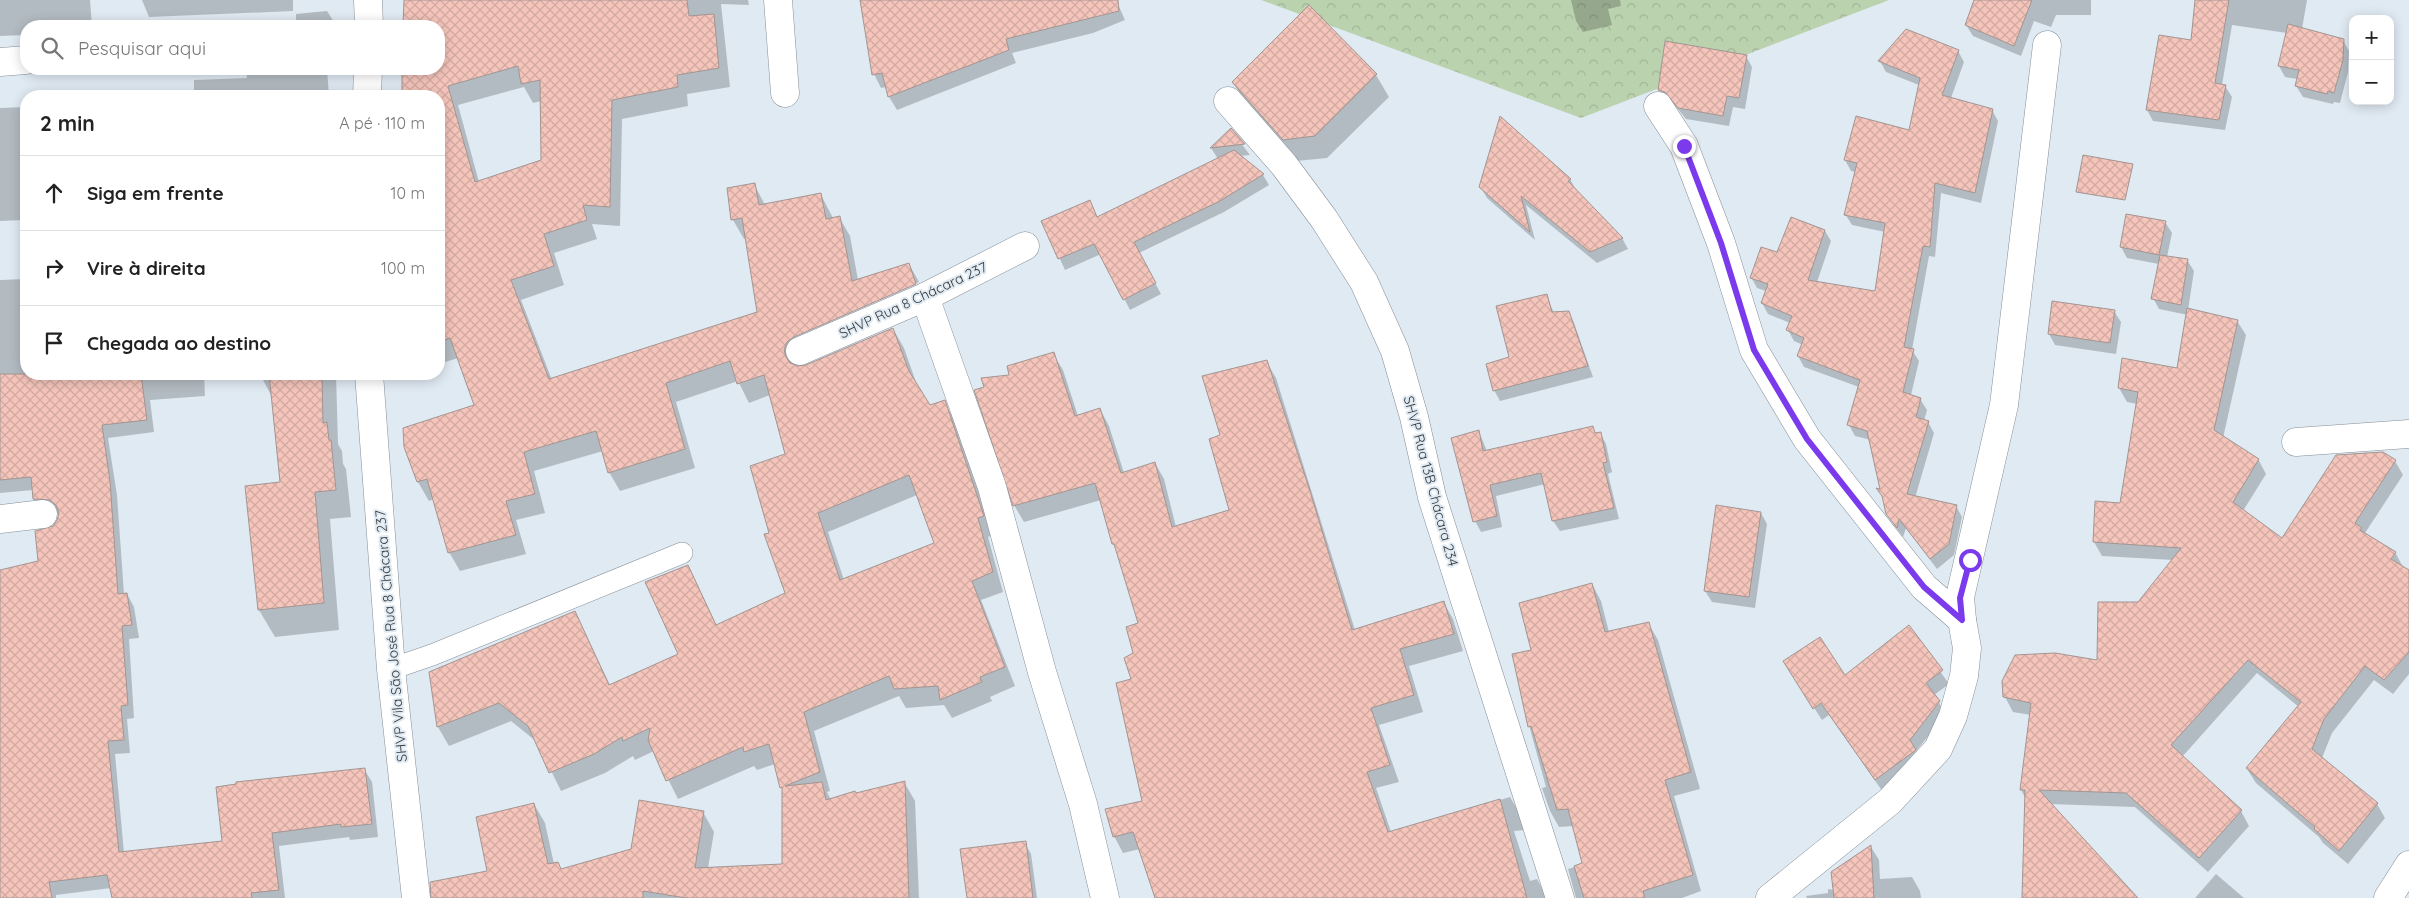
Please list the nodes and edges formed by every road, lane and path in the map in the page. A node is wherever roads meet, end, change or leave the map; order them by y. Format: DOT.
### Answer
graph roads {
  1 [pos="368,0"];
  2 [pos="778,0"];
  3 [pos="369,20"];
  4 [pos="2047,44"];
  5 [pos="20,60"];
  6 [pos="0,62"];
  7 [pos="368,75"];
  8 [pos="367,90"];
  9 [pos="785,93"];
  10 [pos="1228,100"];
  11 [pos="1658,106"];
  12 [pos="1025,246"];
  13 [pos="925,298"];
  14 [pos="800,351"];
  15 [pos="369,380"];
  16 [pos="2409,434"];
  17 [pos="2296,442"];
  18 [pos="42,514"];
  19 [pos="0,519"];
  20 [pos="682,553"];
  21 [pos="1962,620"];
  22 [pos="391,669"];
  23 [pos="2409,864"];
  24 [pos="416,898"];
  25 [pos="1105,898"];
  26 [pos="1560,898"];
  27 [pos="1770,898"];
  28 [pos="2388,898"];
  1 -- 3 [label="street"];
  2 -- 9 [label="street"];
  4 -- 21 [label="street"];
  5 -- 6 [label="street"];
  7 -- 8 [label="street"];
  10 -- 26 [label="street, SHVP Rua 13B Chácara 234"];
  11 -- 21 [label="street"];
  12 -- 13 [label="street, SHVP Rua 8 Chácara 237"];
  13 -- 14 [label="street, SHVP Rua 8 Chácara 237"];
  13 -- 25 [label="street"];
  15 -- 22 [label="street, SHVP Vila São José Rua 8 Chácara 237"];
  16 -- 17 [label="street"];
  18 -- 19 [label="street"];
  20 -- 22 [label="lane"];
  21 -- 27 [label="street"];
  22 -- 24 [label="street, SHVP Vila São José Rua 8 Chácara 237"];
  23 -- 28 [label="street"];
}
